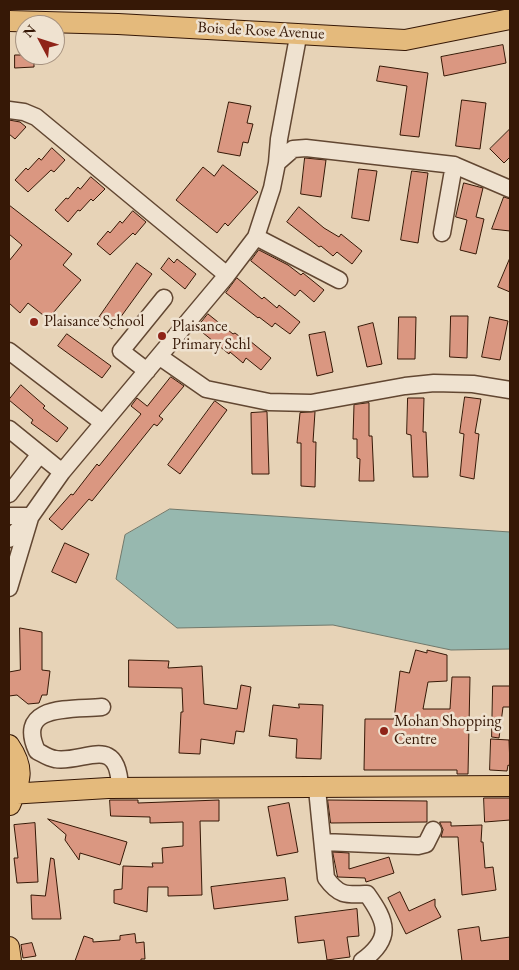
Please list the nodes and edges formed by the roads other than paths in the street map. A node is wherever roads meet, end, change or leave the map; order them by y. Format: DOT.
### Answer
graph roads {
  1 [pos="510,19"];
  2 [pos="9,21"];
  3 [pos="298,38"];
  4 [pos="9,110"];
  5 [pos="277,162"];
  6 [pos="454,166"];
  7 [pos="510,189"];
  8 [pos="442,233"];
  9 [pos="256,237"];
  10 [pos="227,275"];
  11 [pos="339,280"];
  12 [pos="164,298"];
  13 [pos="9,351"];
  14 [pos="160,357"];
  15 [pos="147,371"];
  16 [pos="510,390"];
  17 [pos="103,423"];
  18 [pos="9,429"];
  19 [pos="40,454"];
  20 [pos="62,472"];
  21 [pos="10,494"];
  22 [pos="9,516"];
  23 [pos="30,516"];
  24 [pos="9,539"];
  25 [pos="9,588"];
  26 [pos="102,707"];
  27 [pos="9,744"];
  28 [pos="510,786"];
  29 [pos="120,788"];
  30 [pos="317,789"];
  31 [pos="12,792"];
  32 [pos="433,830"];
  33 [pos="323,842"];
  34 [pos="9,947"];
  35 [pos="11,961"];
  36 [pos="362,961"];
  1 -- 2 [label="main road, Bois de Rose Avenue"];
  3 -- 5 [label="street"];
  4 -- 10 [label="street"];
  5 -- 6 [label="street"];
  5 -- 9 [label="street"];
  6 -- 7 [label="street"];
  6 -- 8 [label="street"];
  9 -- 10 [label="street"];
  9 -- 11 [label="street"];
  10 -- 14 [label="street"];
  12 -- 15 [label="street"];
  13 -- 17 [label="street"];
  14 -- 15 [label="street"];
  14 -- 16 [label="street"];
  15 -- 17 [label="street"];
  17 -- 20 [label="street"];
  18 -- 19 [label="street"];
  19 -- 20 [label="street"];
  19 -- 21 [label="street"];
  20 -- 23 [label="street"];
  22 -- 23 [label="street"];
  23 -- 24 [label="street"];
  23 -- 25 [label="street"];
  26 -- 29 [label="street"];
  27 -- 31 [label="main road"];
  28 -- 30 [label="main road"];
  29 -- 30 [label="main road"];
  29 -- 31 [label="main road"];
  30 -- 33 [label="street"];
  32 -- 33 [label="street"];
  33 -- 36 [label="street"];
  34 -- 35 [label="main road"];
}
